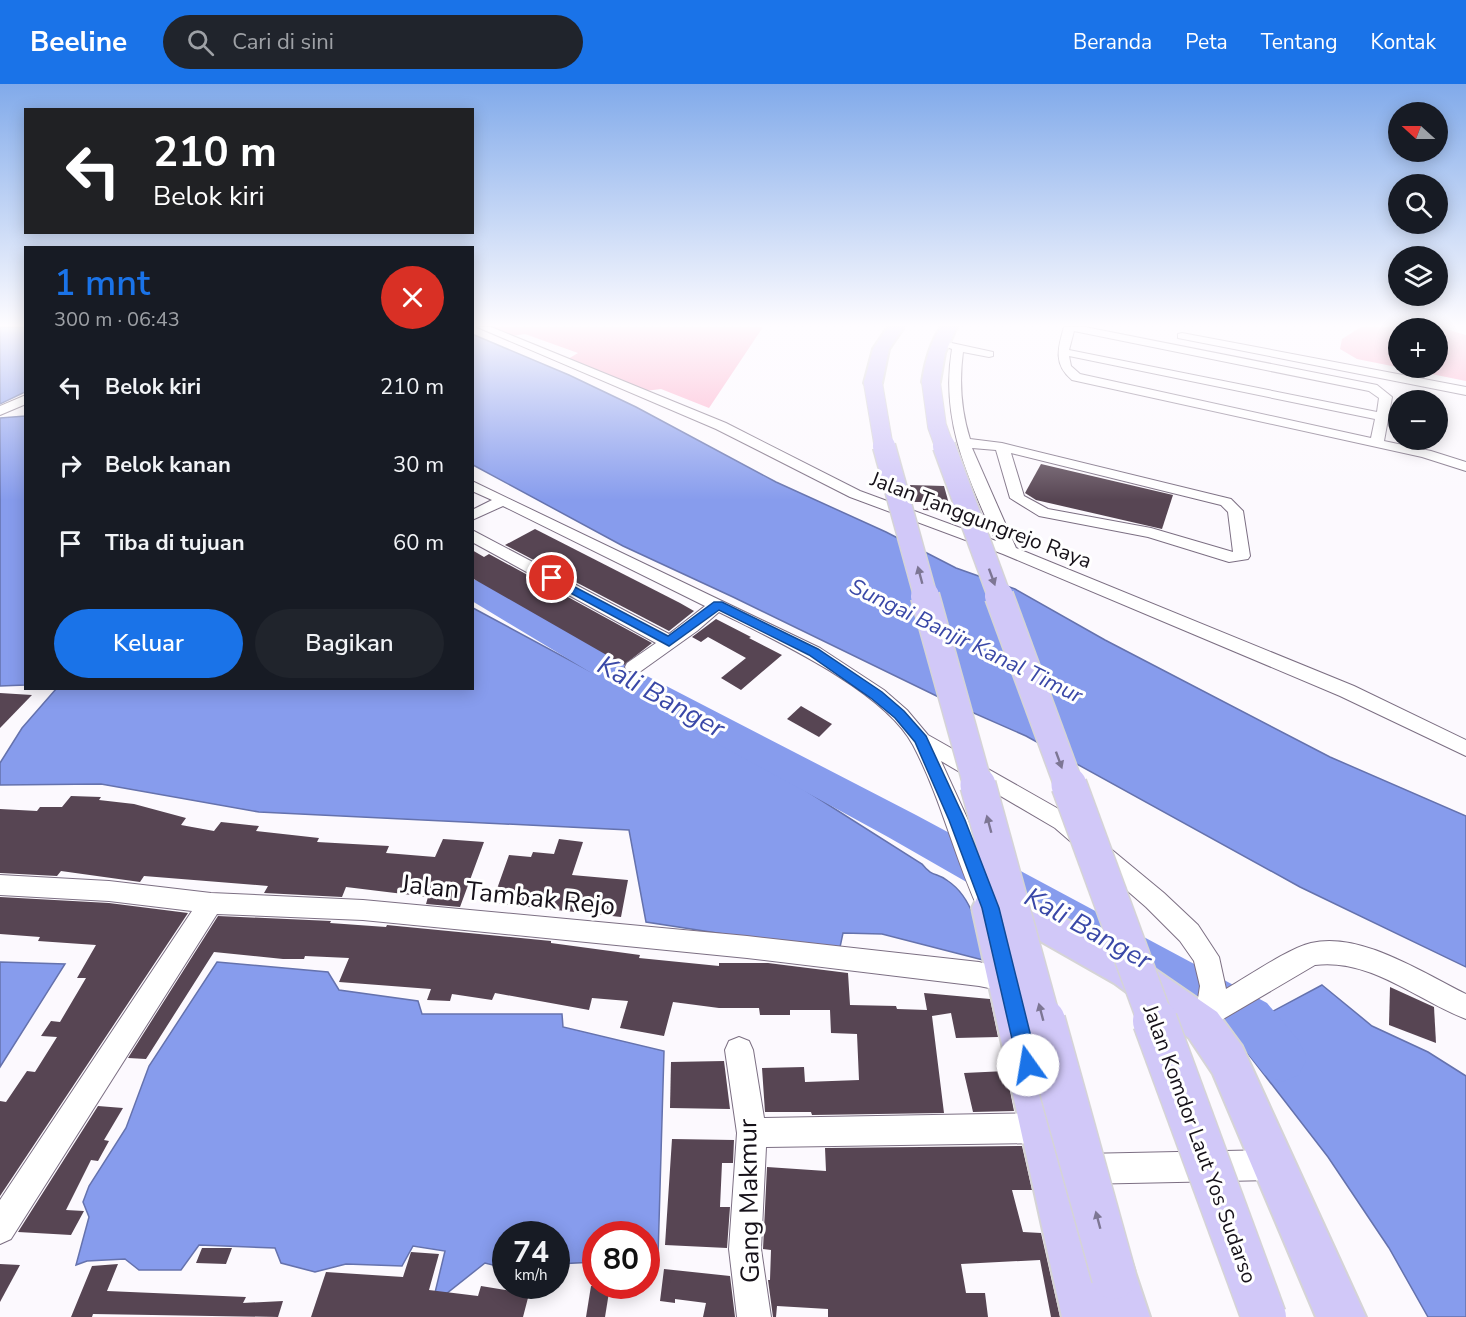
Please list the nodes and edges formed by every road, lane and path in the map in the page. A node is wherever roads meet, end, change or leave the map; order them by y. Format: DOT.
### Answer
graph roads {
  1 [pos="621,385"];
  2 [pos="873,385"];
  3 [pos="931,385"];
  4 [pos="953,385"];
  5 [pos="1110,385"];
  6 [pos="1223,385"];
  7 [pos="1356,385"];
  8 [pos="1432,385"];
  9 [pos="1466,391"];
  10 [pos="24,400"];
  11 [pos="0,411"];
  12 [pos="1382,417"];
  13 [pos="964,443"];
  14 [pos="1377,443"];
  15 [pos="1002,447"];
  16 [pos="1466,467"];
  17 [pos="474,486"];
  18 [pos="474,493"];
  19 [pos="501,502"];
  20 [pos="474,515"];
  21 [pos="474,536"];
  22 [pos="1009,551"];
  23 [pos="712,609"];
  24 [pos="669,642"];
  25 [pos="634,667"];
  26 [pos="921,740"];
  27 [pos="1466,749"];
  28 [pos="0,885"];
  29 [pos="211,903"];
  30 [pos="990,908"];
  31 [pos="1008,980"];
  32 [pos="1466,1007"];
  33 [pos="1210,1008"];
  34 [pos="739,1050"];
  35 [pos="1043,1128"];
  36 [pos="752,1133"];
  37 [pos="1274,1165"];
  38 [pos="1053,1169"];
  39 [pos="0,1228"];
  40 [pos="1119,1297"];
  41 [pos="753,1317"];
  42 [pos="1087,1317"];
  43 [pos="1264,1317"];
  44 [pos="1341,1317"];
  1 -- 22 [label="street, Jalan Tanggungrejo Raya"];
  40 -- 2 [label="highway, one-way, bridge"];
  3 -- 43 [label="highway, Jalan Komdor Laut Yos Sudarso, one-way, bridge"];
  4 -- 13 [label="street"];
  5 -- 14 [label="street"];
  6 -- 12 [label="street"];
  7 -- 12 [label="street"];
  8 -- 9 [label="street"];
  10 -- 11 [label="street"];
  12 -- 14 [label="street"];
  13 -- 15 [label="street"];
  13 -- 22 [label="street"];
  14 -- 16 [label="street"];
  15 -- 15 [label="street"];
  17 -- 19 [label="street"];
  18 -- 19 [label="street"];
  19 -- 20 [label="street"];
  19 -- 23 [label="street"];
  21 -- 24 [label="street"];
  22 -- 27 [label="street, Jalan Tanggungrejo Raya"];
  23 -- 24 [label="street"];
  23 -- 26 [label="street"];
  24 -- 25 [label="street"];
  26 -- 30 [label="street"];
  26 -- 33 [label="street"];
  28 -- 29 [label="street, Jalan Tambak Rejo"];
  29 -- 31 [label="street, Jalan Tambak Rejo"];
  29 -- 39 [label="street"];
  30 -- 31 [label="highway"];
  30 -- 33 [label="highway"];
  31 -- 35 [label="highway"];
  32 -- 33 [label="street"];
  33 -- 37 [label="highway"];
  34 -- 36 [label="street, Gang Makmur"];
  35 -- 36 [label="street"];
  35 -- 38 [label="highway"];
  36 -- 41 [label="street, Gang Makmur"];
  37 -- 38 [label="street"];
  37 -- 44 [label="highway"];
  38 -- 42 [label="highway"];
}
